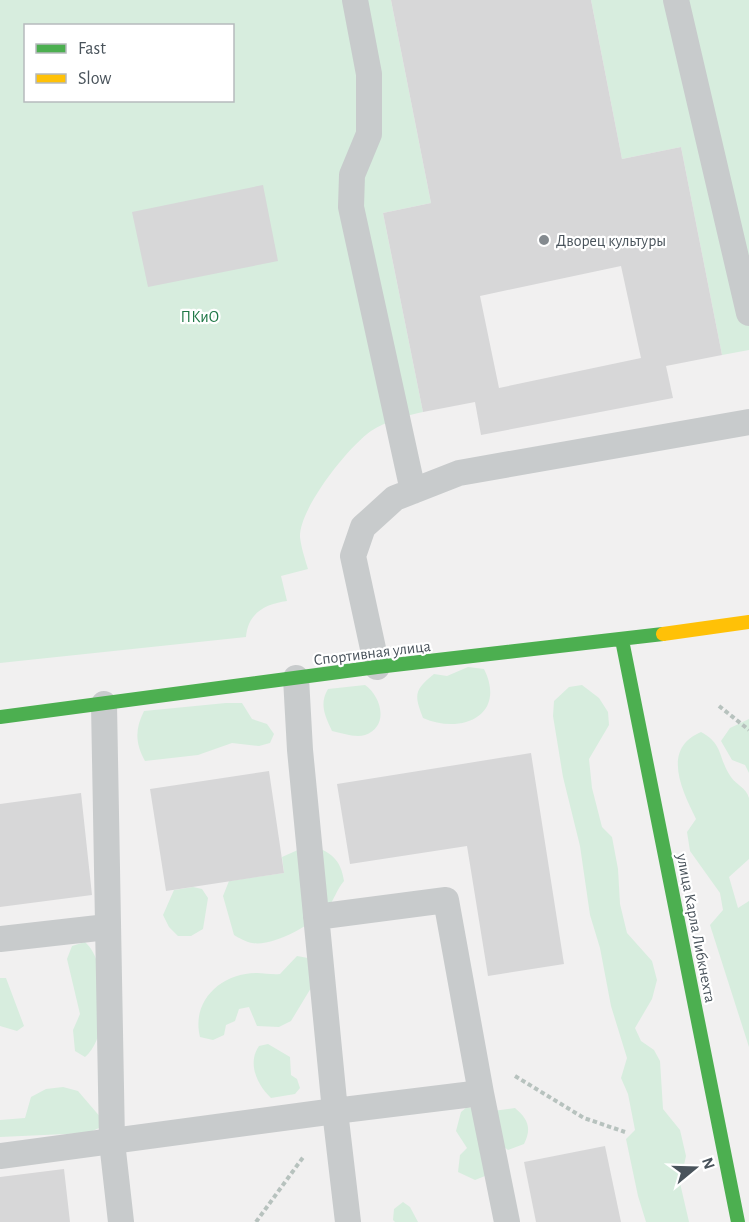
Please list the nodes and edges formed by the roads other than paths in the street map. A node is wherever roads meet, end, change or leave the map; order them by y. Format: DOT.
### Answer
graph roads {
  1 [pos="355,0"];
  2 [pos="676,0"];
  3 [pos="749,313"];
  4 [pos="749,422"];
  5 [pos="413,491"];
  6 [pos="749,622"];
  7 [pos="622,640"];
  8 [pos="377,667"];
  9 [pos="296,678"];
  10 [pos="104,704"];
  11 [pos="0,717"];
  12 [pos="316,917"];
  13 [pos="107,927"];
  14 [pos="0,939"];
  15 [pos="481,1093"];
  16 [pos="335,1111"];
  17 [pos="112,1142"];
  18 [pos="0,1156"];
  19 [pos="121,1222"];
  20 [pos="348,1222"];
  21 [pos="507,1222"];
  22 [pos="738,1222"];
  1 -- 5 [label="lane"];
  2 -- 3 [label="lane"];
  4 -- 5 [label="lane"];
  5 -- 8 [label="lane"];
  6 -- 7 [label="street, Спортивная улица"];
  7 -- 8 [label="street, Спортивная улица"];
  7 -- 22 [label="street, улица Карла Либкнехта"];
  8 -- 9 [label="street, Спортивная улица"];
  9 -- 10 [label="street, Спортивная улица"];
  9 -- 12 [label="lane"];
  10 -- 11 [label="street, Спортивная улица"];
  10 -- 13 [label="lane"];
  12 -- 15 [label="lane"];
  12 -- 16 [label="lane"];
  13 -- 14 [label="lane"];
  13 -- 17 [label="lane"];
  15 -- 16 [label="lane"];
  15 -- 21 [label="lane"];
  16 -- 17 [label="lane"];
  16 -- 20 [label="lane"];
  17 -- 18 [label="lane"];
  17 -- 19 [label="lane"];
}
